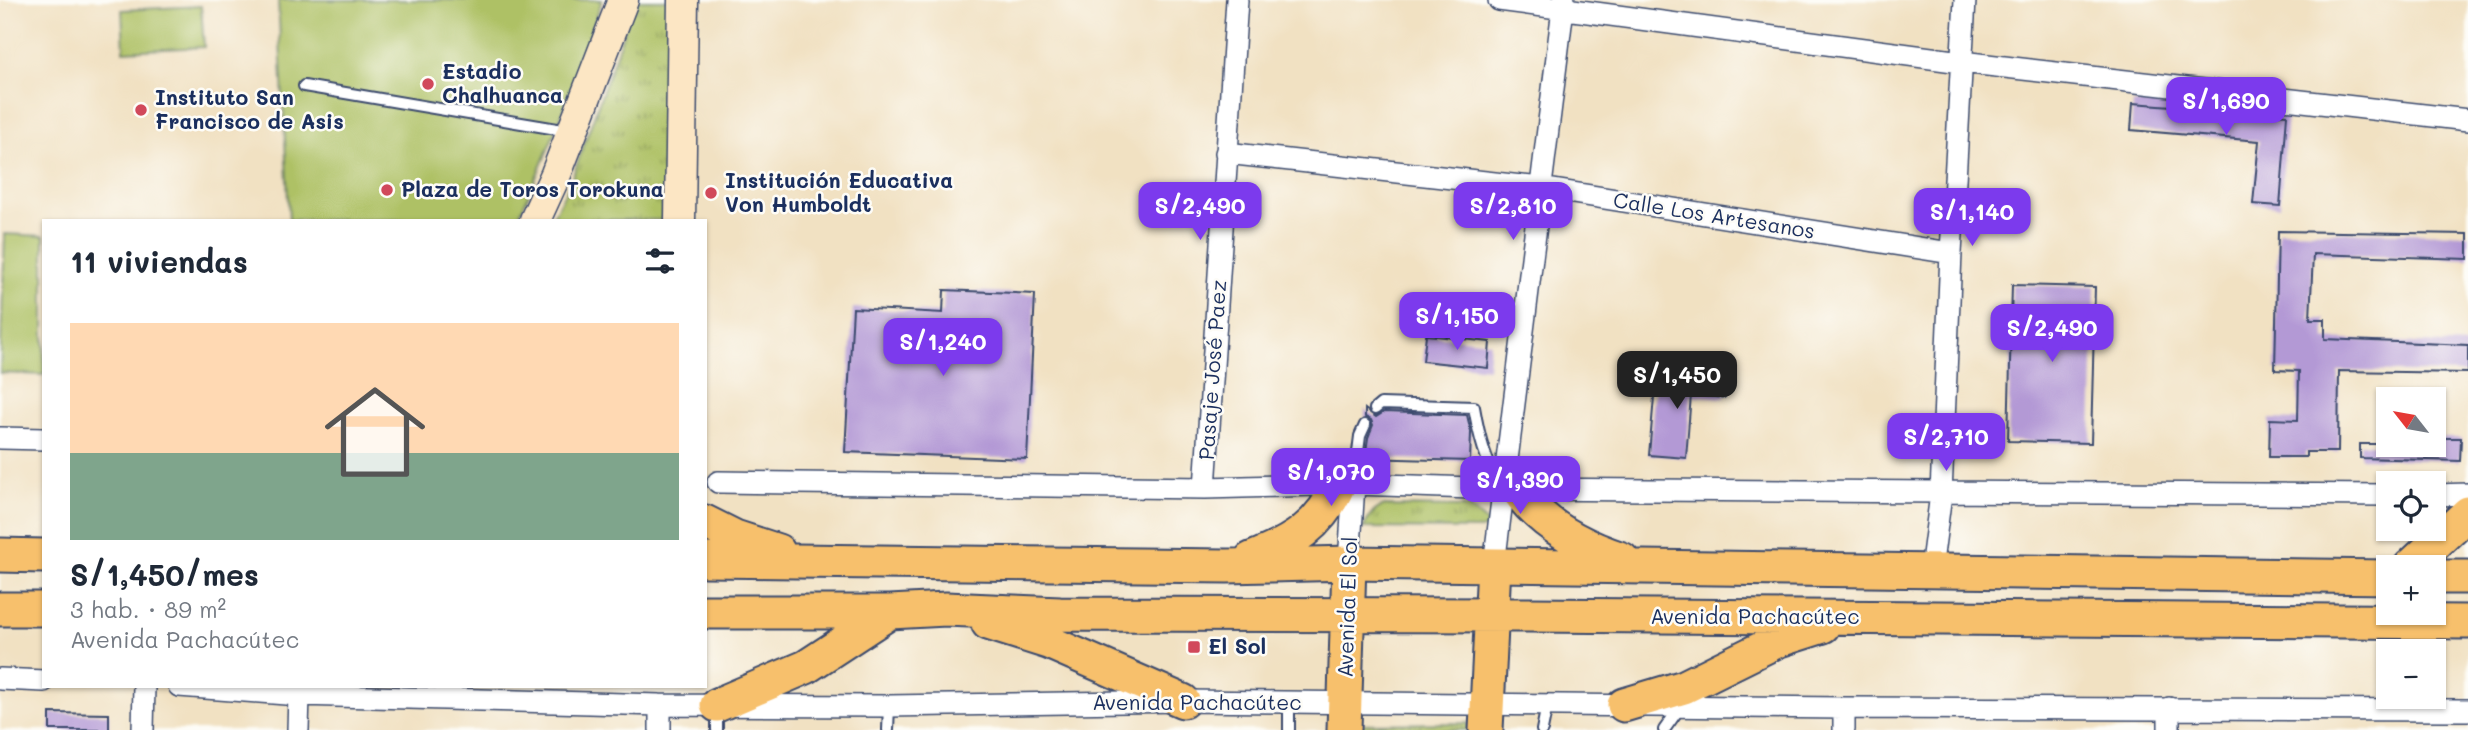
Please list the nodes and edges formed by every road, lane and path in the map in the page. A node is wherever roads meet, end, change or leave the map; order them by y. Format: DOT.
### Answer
graph roads {
  1 [pos="623,0"];
  2 [pos="683,0"];
  3 [pos="1237,0"];
  4 [pos="1499,0"];
  5 [pos="1965,0"];
  6 [pos="1563,4"];
  7 [pos="1961,62"];
  8 [pos="304,86"];
  9 [pos="2468,120"];
  10 [pos="571,135"];
  11 [pos="1226,153"];
  12 [pos="1541,188"];
  13 [pos="536,219"];
  14 [pos="680,219"];
  15 [pos="1951,253"];
  16 [pos="1375,409"];
  17 [pos="1363,433"];
  18 [pos="0,438"];
  19 [pos="42,439"];
  20 [pos="718,482"];
  21 [pos="1347,484"];
  22 [pos="1205,488"];
  23 [pos="1510,489"];
  24 [pos="1941,494"];
  25 [pos="2468,494"];
  26 [pos="2376,495"];
  27 [pos="2446,495"];
  28 [pos="2468,513"];
  29 [pos="707,523"];
  30 [pos="2423,555"];
  31 [pos="42,556"];
  32 [pos="3,559"];
  33 [pos="707,560"];
  34 [pos="829,561"];
  35 [pos="1349,563"];
  36 [pos="1494,565"];
  37 [pos="1227,566"];
  38 [pos="1644,566"];
  39 [pos="1931,570"];
  40 [pos="2376,576"];
  41 [pos="2446,577"];
  42 [pos="2468,577"];
  43 [pos="3,606"];
  44 [pos="42,609"];
  45 [pos="946,609"];
  46 [pos="707,612"];
  47 [pos="890,612"];
  48 [pos="1347,615"];
  49 [pos="1491,615"];
  50 [pos="1848,617"];
  51 [pos="2468,622"];
  52 [pos="0,679"];
  53 [pos="42,681"];
  54 [pos="144,688"];
  55 [pos="206,688"];
  56 [pos="299,695"];
  57 [pos="1183,701"];
  58 [pos="1289,703"];
  59 [pos="660,705"];
  60 [pos="1546,705"];
  61 [pos="1624,705"];
  62 [pos="1681,705"];
  63 [pos="889,706"];
  64 [pos="1844,708"];
  65 [pos="2169,708"];
  66 [pos="2468,710"];
  67 [pos="1344,717"];
  68 [pos="1486,717"];
  69 [pos="717,718"];
  70 [pos="143,730"];
  71 [pos="299,730"];
  72 [pos="660,730"];
  73 [pos="888,730"];
  74 [pos="1289,730"];
  75 [pos="1542,730"];
  76 [pos="1664,730"];
  77 [pos="1844,730"];
  78 [pos="2169,730"];
  1 -- 10 [label="street"];
  2 -- 14 [label="street"];
  3 -- 11 [label="street, Pasaje José Paez"];
  4 -- 6 [label="street"];
  5 -- 7 [label="street"];
  6 -- 7 [label="street"];
  6 -- 12 [label="street"];
  7 -- 9 [label="street"];
  7 -- 15 [label="street"];
  8 -- 10 [label="lane"];
  10 -- 13 [label="street"];
  11 -- 12 [label="street, Calle Los Artesanos"];
  11 -- 22 [label="street, Pasaje José Paez"];
  12 -- 15 [label="street, Calle Los Artesanos"];
  12 -- 23 [label="street"];
  15 -- 24 [label="street"];
  16 -- 23 [label="lane"];
  17 -- 21 [label="lane"];
  18 -- 19 [label="street"];
  20 -- 22 [label="street"];
  21 -- 22 [label="street"];
  21 -- 23 [label="street"];
  21 -- 35 [label="street, Avenida El Sol"];
  21 -- 37 [label="main road"];
  23 -- 24 [label="street"];
  23 -- 36 [label="street"];
  23 -- 38 [label="main road"];
  24 -- 26 [label="street"];
  24 -- 39 [label="street"];
  25 -- 27 [label="street"];
  28 -- 30 [label="main road"];
  29 -- 34 [label="main road"];
  31 -- 32 [label="main road"];
  33 -- 34 [label="main road"];
  34 -- 37 [label="main road"];
  35 -- 36 [label="main road"];
  35 -- 37 [label="main road"];
  35 -- 48 [label="main road, Avenida El Sol"];
  36 -- 38 [label="main road"];
  36 -- 49 [label="main road"];
  38 -- 39 [label="main road"];
  39 -- 40 [label="main road"];
  41 -- 42 [label="main road"];
  43 -- 44 [label="main road"];
  45 -- 47 [label="main road, Avenida Pachacútec"];
  45 -- 48 [label="main road, Avenida Pachacútec"];
  45 -- 57 [label="main road"];
  46 -- 47 [label="main road, Avenida Pachacútec"];
  47 -- 69 [label="main road"];
  48 -- 49 [label="main road, Avenida Pachacútec"];
  48 -- 67 [label="main road, Avenida El Sol"];
  49 -- 50 [label="main road, Avenida Pachacútec"];
  49 -- 68 [label="main road"];
  50 -- 51 [label="main road, Avenida Pachacútec"];
  50 -- 61 [label="main road"];
  52 -- 53 [label="street"];
  54 -- 70 [label="street"];
  55 -- 56 [label="street, Avenida Pachacútec"];
  56 -- 59 [label="street, Avenida Pachacútec"];
  56 -- 71 [label="street"];
  57 -- 58 [label="street, Avenida Pachacútec"];
  57 -- 63 [label="street, Avenida Pachacútec"];
  58 -- 67 [label="street, Avenida Pachacútec"];
  58 -- 74 [label="lane"];
  59 -- 69 [label="street, Avenida Pachacútec"];
  59 -- 72 [label="street"];
  60 -- 61 [label="street, Avenida Pachacútec"];
  60 -- 68 [label="street, Avenida Pachacútec"];
  60 -- 75 [label="lane"];
  61 -- 62 [label="street, Avenida Pachacútec"];
  62 -- 64 [label="street, Avenida Pachacútec"];
  62 -- 76 [label="lane"];
  63 -- 69 [label="street, Avenida Pachacútec"];
  63 -- 73 [label="lane"];
  64 -- 65 [label="street, Avenida Pachacútec"];
  64 -- 77 [label="street"];
  65 -- 66 [label="street, Avenida Pachacútec"];
  65 -- 78 [label="street"];
  67 -- 68 [label="street, Avenida Pachacútec"];
}
